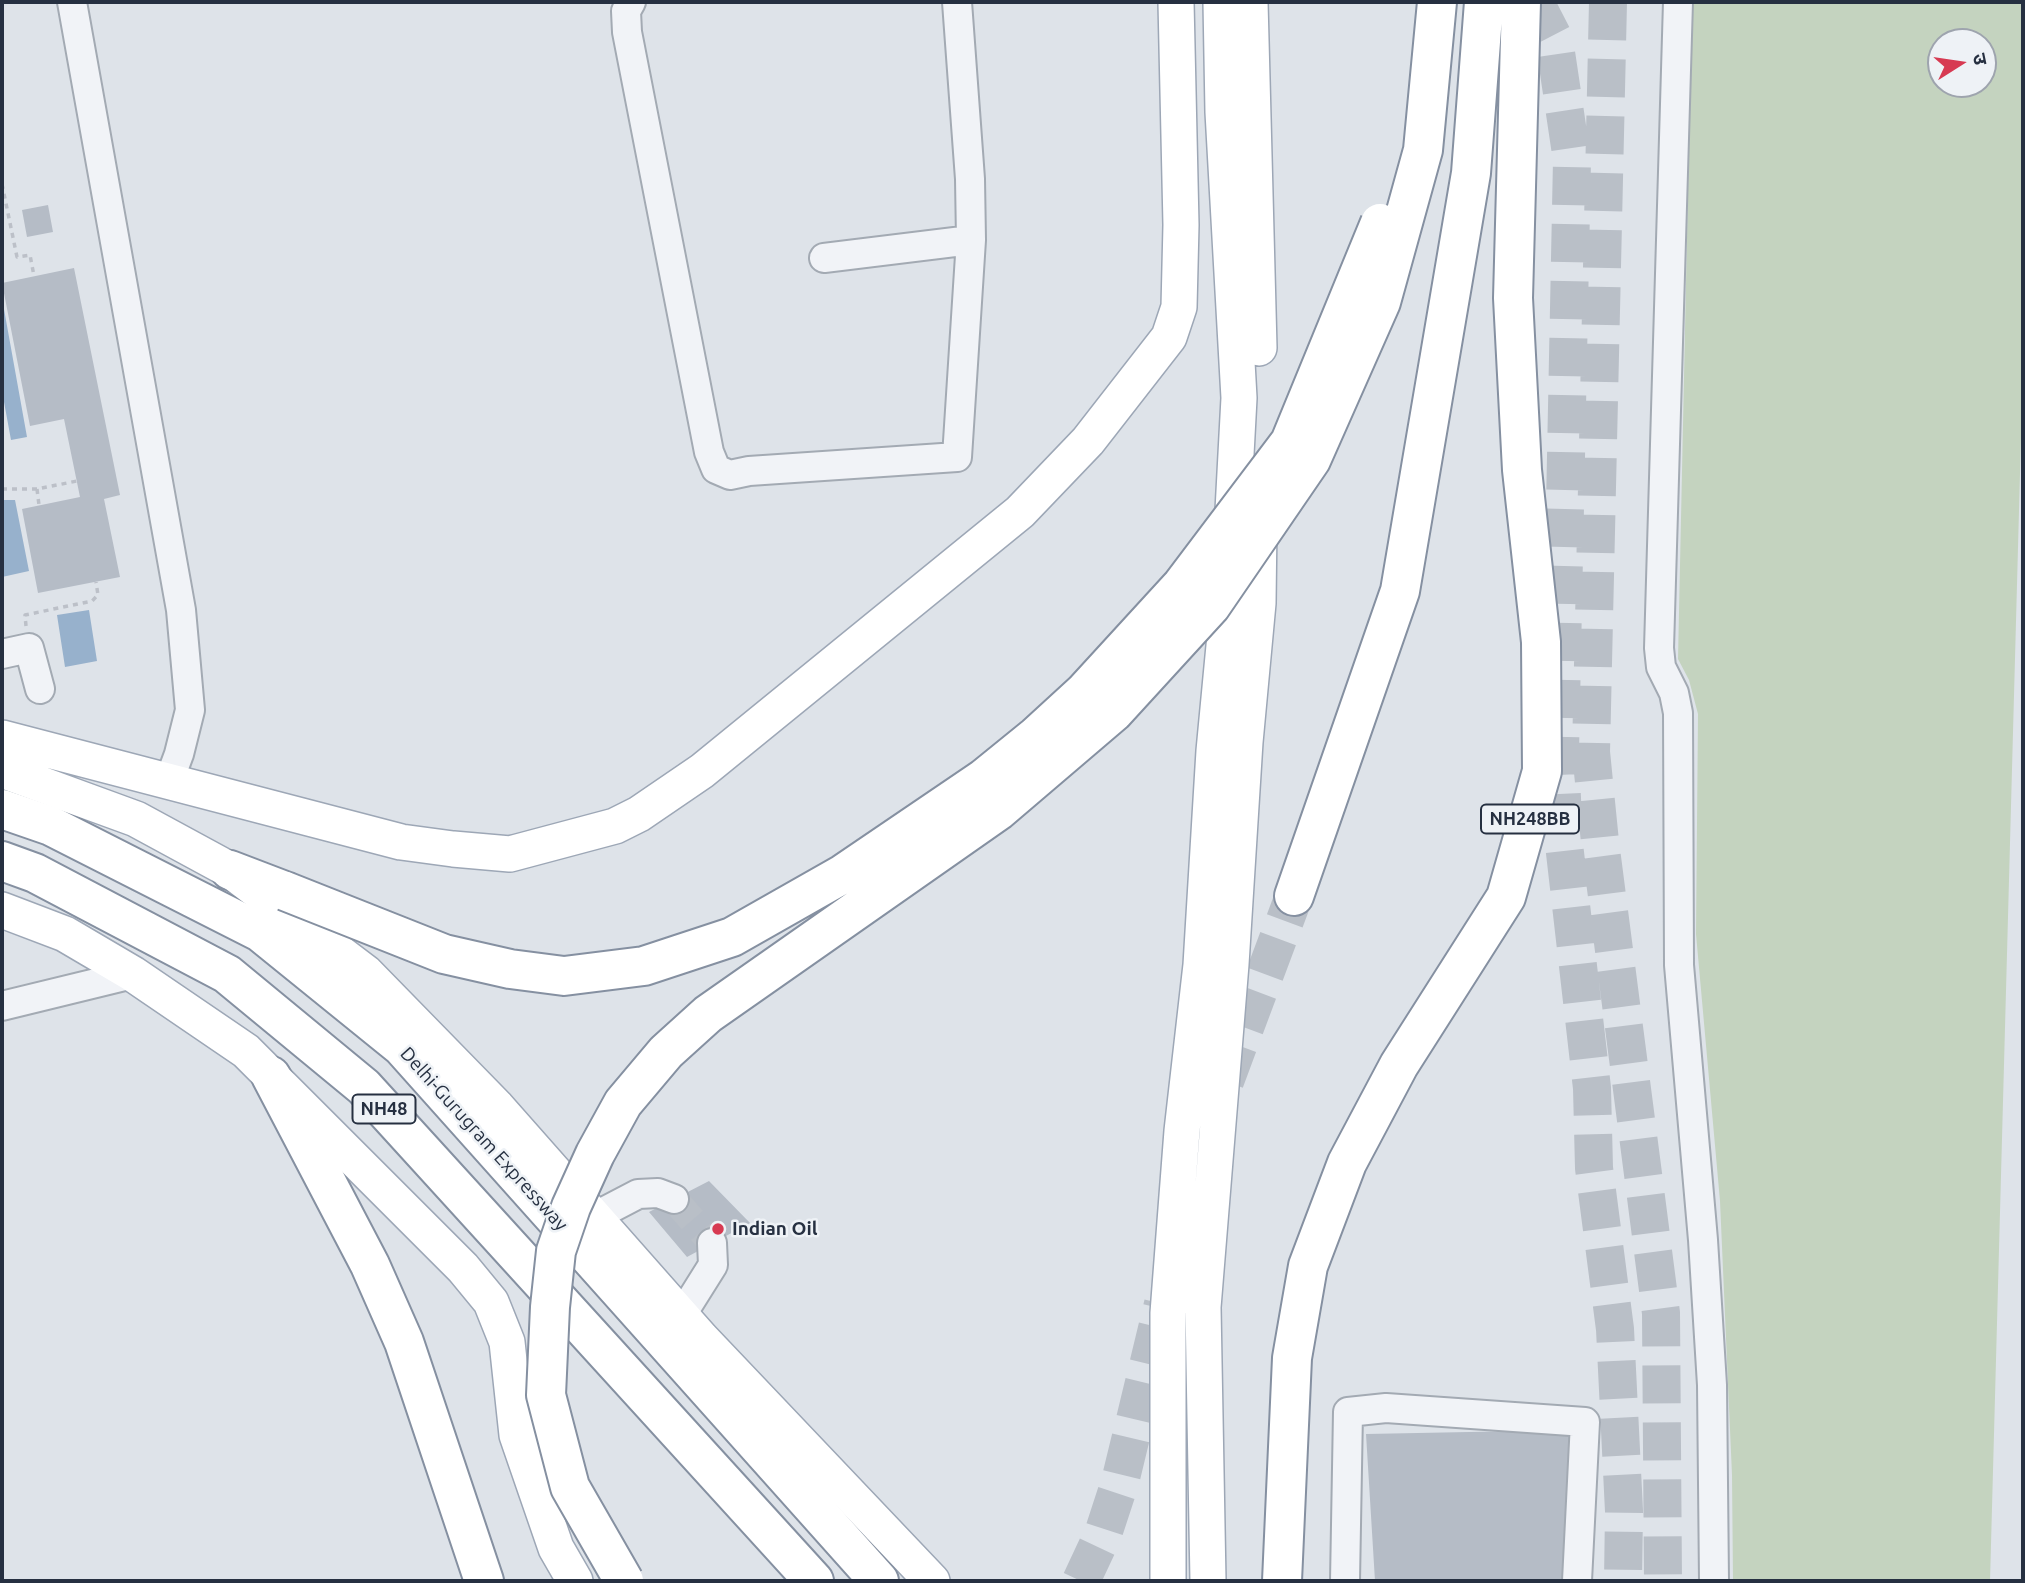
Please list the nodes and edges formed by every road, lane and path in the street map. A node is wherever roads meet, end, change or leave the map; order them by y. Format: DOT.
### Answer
graph roads {
  1 [pos="72,2"];
  2 [pos="631,2"];
  3 [pos="957,2"];
  4 [pos="1176,2"];
  5 [pos="1221,2"];
  6 [pos="1250,2"];
  7 [pos="1437,2"];
  8 [pos="1484,2"];
  9 [pos="1521,2"];
  10 [pos="1678,2"];
  11 [pos="1435,48"];
  12 [pos="2,184"];
  13 [pos="971,240"];
  14 [pos="824,258"];
  15 [pos="34,276"];
  16 [pos="77,481"];
  17 [pos="2,489"];
  18 [pos="37,489"];
  19 [pos="39,505"];
  20 [pos="96,582"];
  21 [pos="29,648"];
  22 [pos="2,654"];
  23 [pos="40,689"];
  24 [pos="2,738"];
  25 [pos="2,770"];
  26 [pos="169,780"];
  27 [pos="2,809"];
  28 [pos="2,861"];
  29 [pos="230,870"];
  30 [pos="1294,896"];
  31 [pos="2,909"];
  32 [pos="133,974"];
  33 [pos="2,1006"];
  34 [pos="271,1076"];
  35 [pos="674,1199"];
  36 [pos="594,1217"];
  37 [pos="712,1243"];
  38 [pos="681,1315"];
  39 [pos="676,1354"];
  40 [pos="484,1581"];
  41 [pos="575,1581"];
  42 [pos="624,1581"];
  43 [pos="814,1581"];
  44 [pos="878,1581"];
  45 [pos="932,1581"];
  46 [pos="1168,1581"];
  47 [pos="1208,1581"];
  48 [pos="1282,1581"];
  49 [pos="1345,1581"];
  50 [pos="1577,1581"];
  51 [pos="1714,1581"];
  1 -- 26 [label="street"];
  2 -- 13 [label="street"];
  3 -- 13 [label="street"];
  4 -- 26 [label="main road"];
  5 -- 46 [label="main road"];
  6 -- 47 [label="main road"];
  7 -- 11 [label="highway, bridge"];
  8 -- 30 [label="highway"];
  9 -- 48 [label="highway, NH248BB"];
  10 -- 51 [label="street"];
  11 -- 29 [label="highway, bridge"];
  11 -- 42 [label="highway, bridge"];
  12 -- 15 [label="path"];
  13 -- 14 [label="street"];
  16 -- 18 [label="path"];
  17 -- 18 [label="path"];
  18 -- 19 [label="path"];
  20 -- 21 [label="path"];
  21 -- 22 [label="street"];
  21 -- 23 [label="street"];
  24 -- 26 [label="main road"];
  25 -- 29 [label="main road"];
  27 -- 39 [label="highway, Delhi-Gurugram Expressway / NH48"];
  28 -- 43 [label="highway, NH48"];
  29 -- 36 [label="main road"];
  31 -- 32 [label="main road"];
  32 -- 33 [label="street"];
  32 -- 34 [label="main road"];
  34 -- 40 [label="highway"];
  34 -- 41 [label="main road"];
  35 -- 36 [label="street"];
  36 -- 38 [label="main road"];
  37 -- 38 [label="street"];
  38 -- 39 [label="street"];
  38 -- 45 [label="main road"];
  39 -- 44 [label="highway, Delhi-Gurugram Expressway / NH48"];
  49 -- 50 [label="street"];
}
